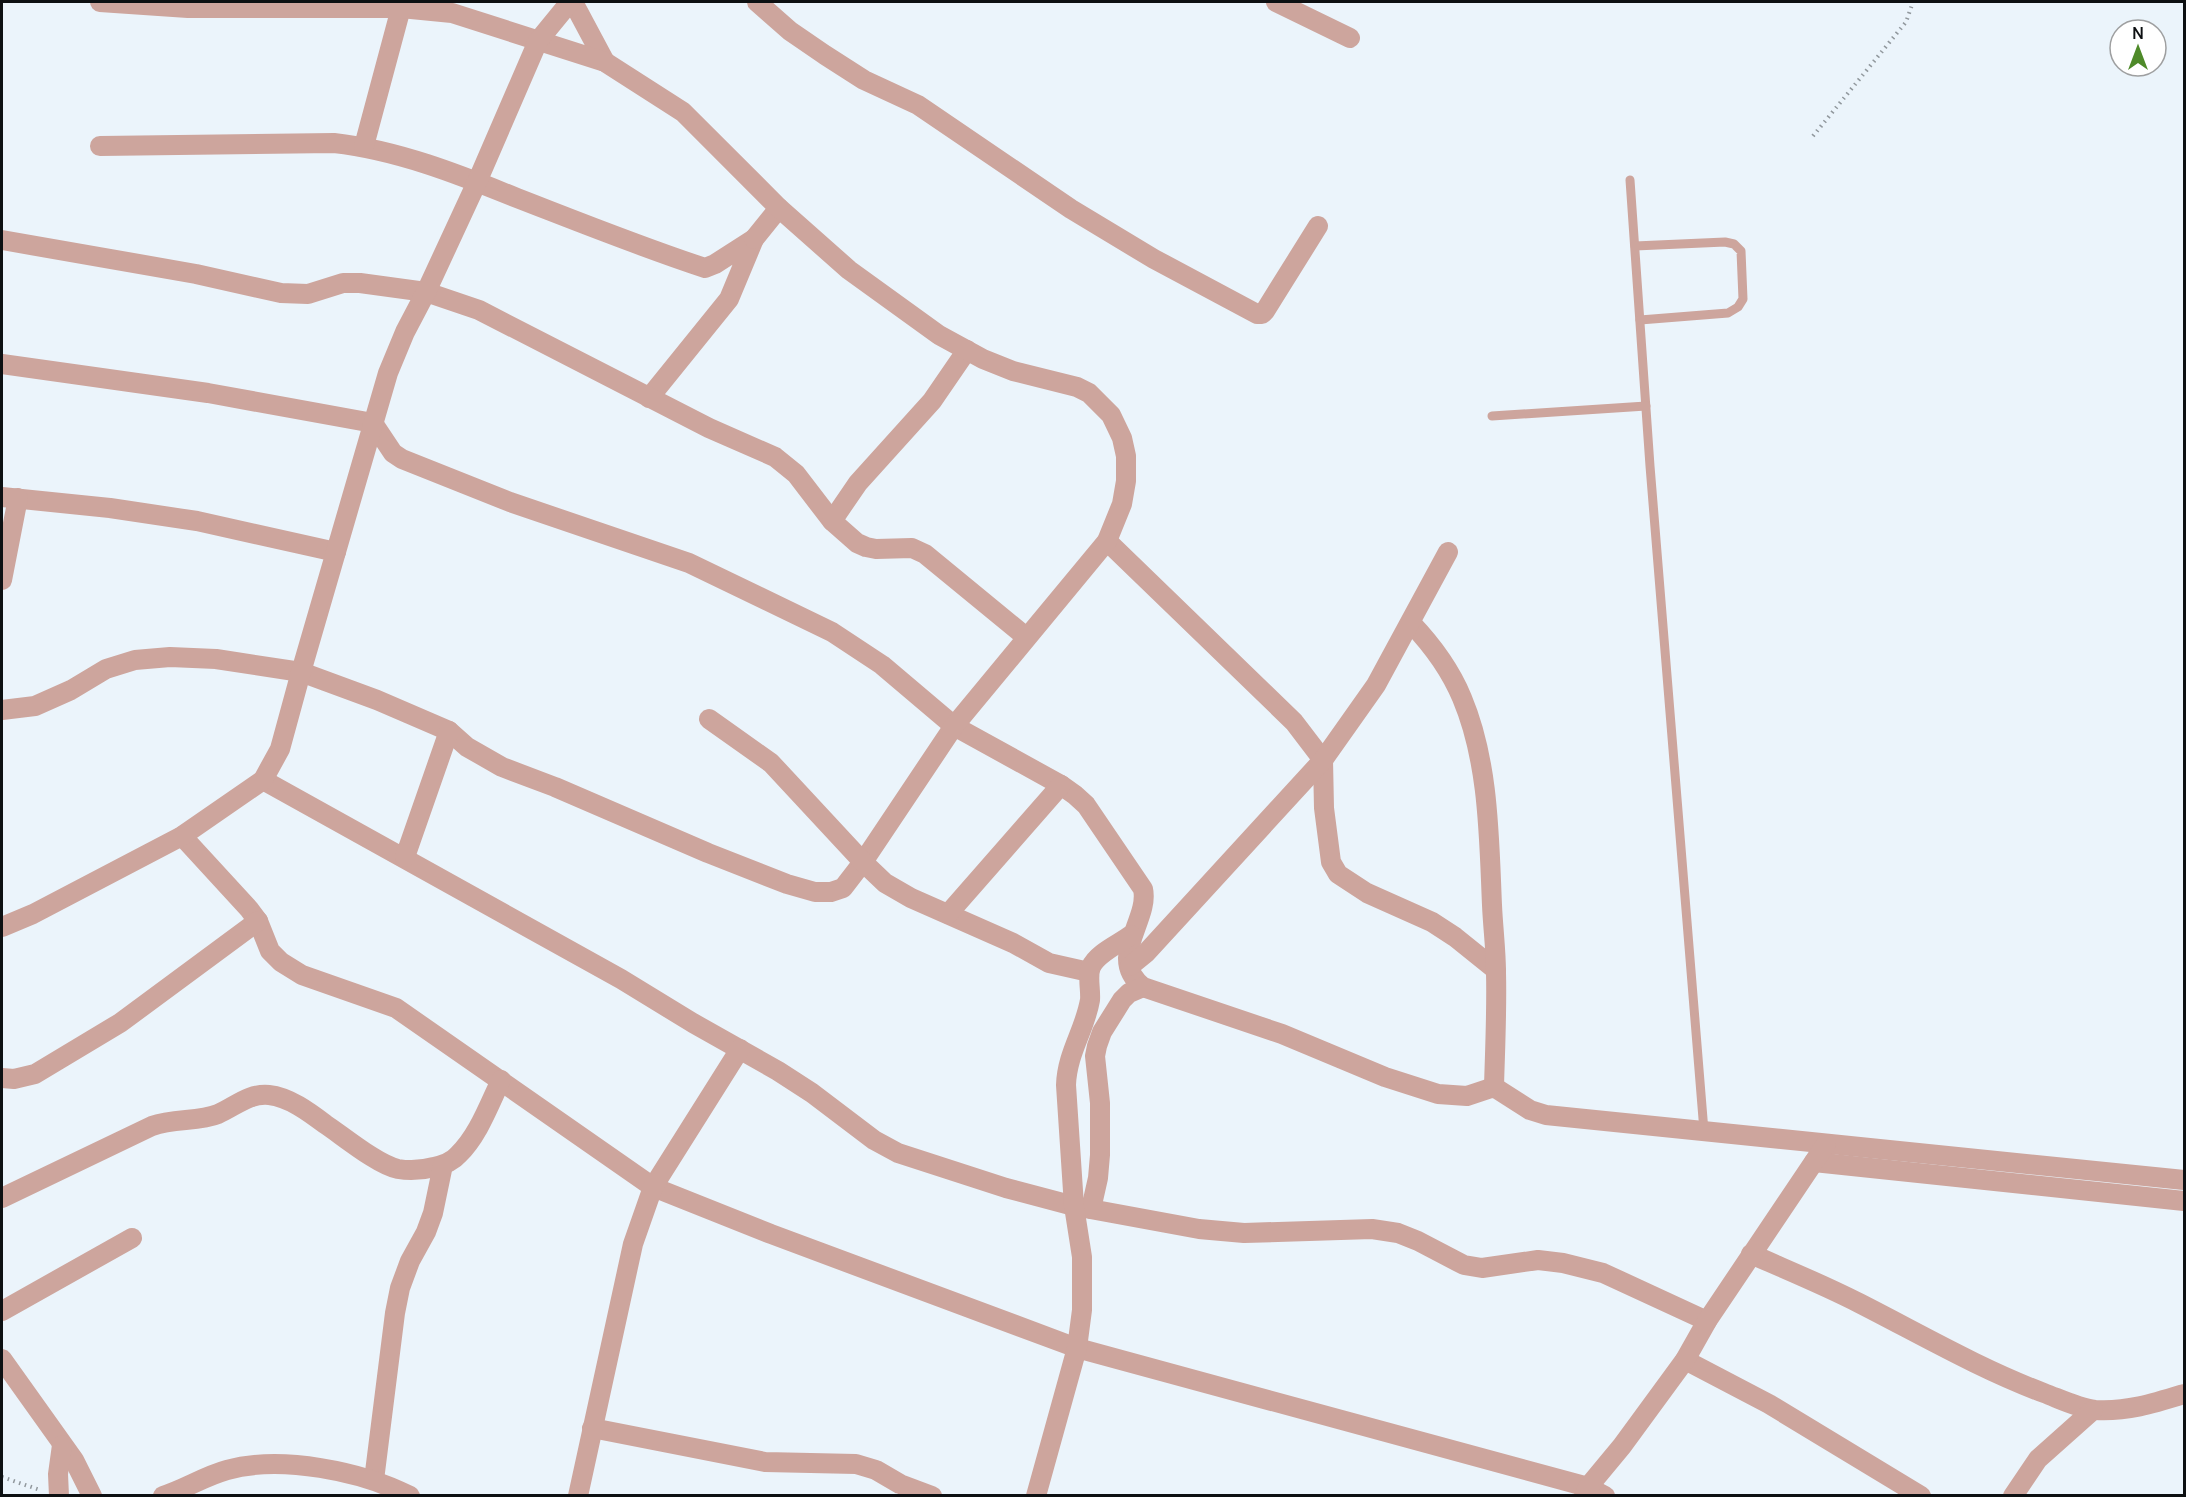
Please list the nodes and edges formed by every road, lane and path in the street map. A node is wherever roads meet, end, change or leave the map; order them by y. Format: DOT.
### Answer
graph roads {
  1 [pos="100,2"];
  2 [pos="571,2"];
  3 [pos="757,2"];
  4 [pos="1276,2"];
  5 [pos="1913,2"];
  6 [pos="401,9"];
  7 [pos="1350,38"];
  8 [pos="538,41"];
  9 [pos="605,62"];
  10 [pos="1813,136"];
  11 [pos="100,146"];
  12 [pos="364,146"];
  13 [pos="1630,180"];
  14 [pos="477,182"];
  15 [pos="779,208"];
  16 [pos="1318,226"];
  17 [pos="753,239"];
  18 [pos="2,240"];
  19 [pos="1635,246"];
  20 [pos="426,292"];
  21 [pos="1640,320"];
  22 [pos="967,350"];
  23 [pos="2,364"];
  24 [pos="649,398"];
  25 [pos="1646,406"];
  26 [pos="1492,416"];
  27 [pos="373,423"];
  28 [pos="10,497"];
  29 [pos="832,521"];
  30 [pos="1107,541"];
  31 [pos="336,552"];
  32 [pos="1448,552"];
  33 [pos="2,580"];
  34 [pos="1411,623"];
  35 [pos="1026,637"];
  36 [pos="301,672"];
  37 [pos="2,710"];
  38 [pos="709,719"];
  39 [pos="954,726"];
  40 [pos="449,731"];
  41 [pos="1323,759"];
  42 [pos="263,780"];
  43 [pos="1061,785"];
  44 [pos="182,836"];
  45 [pos="405,857"];
  46 [pos="863,862"];
  47 [pos="948,914"];
  48 [pos="258,921"];
  49 [pos="2,927"];
  50 [pos="1131,935"];
  51 [pos="1130,966"];
  52 [pos="1496,970"];
  53 [pos="1089,972"];
  54 [pos="1143,987"];
  55 [pos="740,1049"];
  56 [pos="2,1078"];
  57 [pos="501,1080"];
  58 [pos="1494,1087"];
  59 [pos="1704,1131"];
  60 [pos="1826,1144"];
  61 [pos="1814,1162"];
  62 [pos="443,1165"];
  63 [pos="2184,1179"];
  64 [pos="653,1187"];
  65 [pos="2,1198"];
  66 [pos="2184,1201"];
  67 [pos="1083,1208"];
  68 [pos="132,1238"];
  69 [pos="1751,1254"];
  70 [pos="2,1311"];
  71 [pos="1707,1321"];
  72 [pos="1077,1348"];
  73 [pos="2,1359"];
  74 [pos="1685,1360"];
  75 [pos="2184,1394"];
  76 [pos="2093,1410"];
  77 [pos="592,1428"];
  78 [pos="62,1445"];
  79 [pos="2,1477"];
  80 [pos="374,1480"];
  81 [pos="1592,1493"];
  82 [pos="51,1494"];
  83 [pos="92,1496"];
  84 [pos="163,1496"];
  85 [pos="410,1496"];
  86 [pos="578,1496"];
  87 [pos="932,1496"];
  88 [pos="1036,1496"];
  89 [pos="1921,1496"];
  90 [pos="2013,1496"];
  1 -- 6 [label="street"];
  2 -- 8 [label="street"];
  2 -- 9 [label="street"];
  3 -- 16 [label="street"];
  4 -- 7 [label="street"];
  5 -- 10 [label="path"];
  6 -- 8 [label="street"];
  6 -- 12 [label="street"];
  8 -- 9 [label="street"];
  8 -- 14 [label="street"];
  9 -- 15 [label="street"];
  11 -- 12 [label="street"];
  12 -- 14 [label="street"];
  13 -- 19 [label="lane"];
  14 -- 17 [label="street"];
  14 -- 20 [label="street"];
  15 -- 17 [label="street"];
  15 -- 22 [label="street"];
  17 -- 24 [label="street"];
  18 -- 20 [label="street"];
  19 -- 21 [label="lane"];
  19 -- 21 [label="lane"];
  20 -- 24 [label="street"];
  20 -- 27 [label="street"];
  21 -- 25 [label="lane"];
  22 -- 29 [label="street"];
  22 -- 30 [label="street"];
  23 -- 27 [label="street"];
  24 -- 29 [label="street"];
  25 -- 26 [label="lane"];
  25 -- 59 [label="lane"];
  27 -- 31 [label="street"];
  27 -- 39 [label="street"];
  28 -- 31 [label="street"];
  28 -- 33 [label="street"];
  29 -- 35 [label="street"];
  30 -- 35 [label="street"];
  30 -- 41 [label="street"];
  31 -- 36 [label="street"];
  32 -- 34 [label="street"];
  34 -- 41 [label="street"];
  34 -- 52 [label="street"];
  35 -- 39 [label="street"];
  36 -- 37 [label="street"];
  36 -- 40 [label="street"];
  36 -- 42 [label="street"];
  38 -- 46 [label="street"];
  39 -- 43 [label="street"];
  39 -- 46 [label="street"];
  40 -- 45 [label="street"];
  40 -- 46 [label="street"];
  41 -- 51 [label="street"];
  41 -- 52 [label="street"];
  42 -- 44 [label="street"];
  42 -- 45 [label="street"];
  43 -- 47 [label="street"];
  43 -- 50 [label="street"];
  44 -- 48 [label="street"];
  44 -- 49 [label="street"];
  45 -- 55 [label="street"];
  46 -- 47 [label="street"];
  47 -- 53 [label="street"];
  48 -- 56 [label="street"];
  48 -- 57 [label="street"];
  50 -- 51 [label="street"];
  50 -- 53 [label="street"];
  51 -- 54 [label="street"];
  52 -- 58 [label="street"];
  53 -- 67 [label="street"];
  54 -- 58 [label="street"];
  54 -- 67 [label="street"];
  55 -- 64 [label="street"];
  55 -- 67 [label="street"];
  57 -- 62 [label="street"];
  57 -- 64 [label="street"];
  58 -- 59 [label="street"];
  59 -- 60 [label="street"];
  60 -- 61 [label="street"];
  60 -- 63 [label="street"];
  61 -- 66 [label="street"];
  61 -- 69 [label="street"];
  62 -- 65 [label="street"];
  62 -- 80 [label="street"];
  64 -- 72 [label="street"];
  64 -- 77 [label="street"];
  67 -- 71 [label="street"];
  67 -- 72 [label="street"];
  68 -- 70 [label="street"];
  69 -- 71 [label="street"];
  69 -- 76 [label="street"];
  71 -- 74 [label="street"];
  72 -- 81 [label="street"];
  72 -- 88 [label="street"];
  73 -- 78 [label="street"];
  74 -- 81 [label="street"];
  74 -- 89 [label="street"];
  75 -- 76 [label="street"];
  76 -- 90 [label="street"];
  77 -- 86 [label="street"];
  77 -- 87 [label="street"];
  78 -- 82 [label="street"];
  78 -- 83 [label="street"];
  79 -- 82 [label="path"];
  80 -- 84 [label="street"];
  80 -- 85 [label="street"];
}
